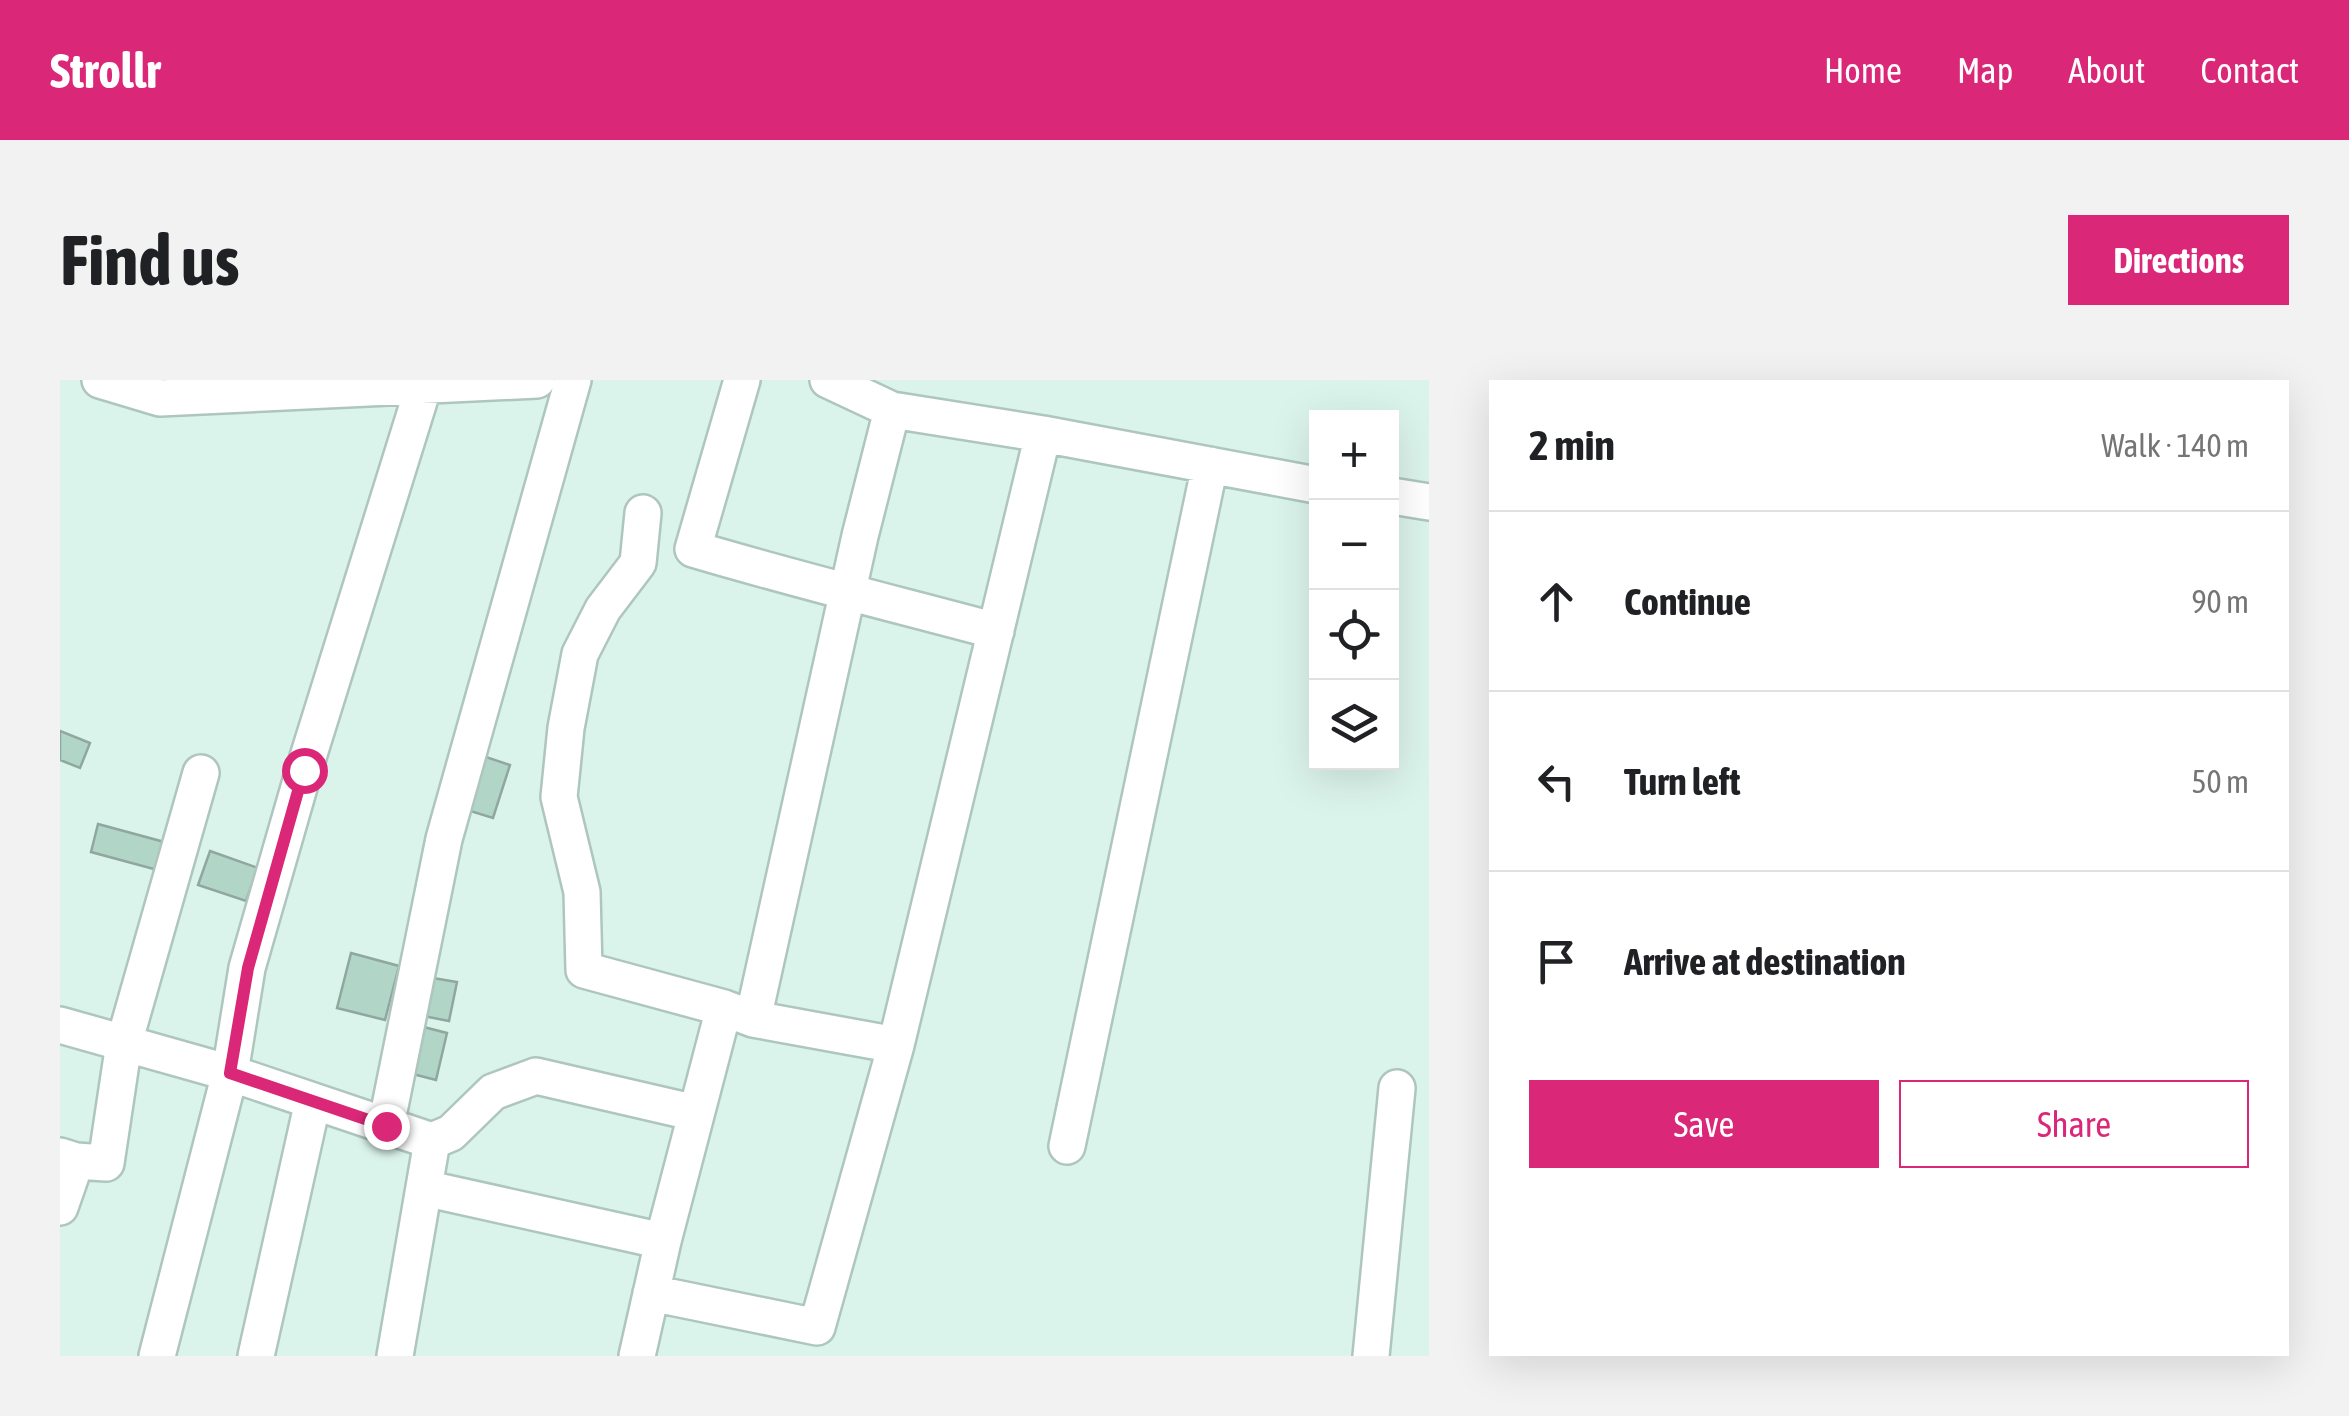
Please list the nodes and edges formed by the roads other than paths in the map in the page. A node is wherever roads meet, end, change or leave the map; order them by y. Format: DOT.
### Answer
graph roads {
  1 [pos="100,380"];
  2 [pos="537,380"];
  3 [pos="573,380"];
  4 [pos="742,380"];
  5 [pos="828,380"];
  6 [pos="424,385"];
  7 [pos="892,410"];
  8 [pos="1043,434"];
  9 [pos="1210,466"];
  10 [pos="1309,483"];
  11 [pos="1399,497"];
  12 [pos="1429,502"];
  13 [pos="644,513"];
  14 [pos="849,591"];
  15 [pos="996,632"];
  16 [pos="202,772"];
  17 [pos="739,1014"];
  18 [pos="60,1025"];
  19 [pos="124,1043"];
  20 [pos="896,1045"];
  21 [pos="230,1073"];
  22 [pos="1396,1088"];
  23 [pos="314,1102"];
  24 [pos="696,1114"];
  25 [pos="386,1126"];
  26 [pos="432,1142"];
  27 [pos="1067,1146"];
  28 [pos="68,1158"];
  29 [pos="424,1188"];
  30 [pos="60,1208"];
  31 [pos="663,1241"];
  32 [pos="652,1293"];
  33 [pos="156,1356"];
  34 [pos="256,1356"];
  35 [pos="395,1356"];
  36 [pos="637,1356"];
  37 [pos="1372,1356"];
  1 -- 6 [label="street"];
  2 -- 6 [label="street"];
  3 -- 25 [label="street"];
  4 -- 14 [label="street"];
  5 -- 7 [label="street"];
  6 -- 21 [label="street"];
  7 -- 8 [label="street"];
  7 -- 14 [label="street"];
  8 -- 9 [label="street"];
  8 -- 15 [label="street"];
  9 -- 10 [label="street"];
  9 -- 27 [label="street"];
  11 -- 12 [label="street"];
  13 -- 17 [label="street"];
  14 -- 15 [label="street"];
  14 -- 17 [label="street"];
  15 -- 20 [label="street"];
  16 -- 19 [label="street"];
  17 -- 20 [label="street"];
  17 -- 24 [label="street"];
  18 -- 19 [label="street"];
  19 -- 21 [label="street"];
  19 -- 28 [label="street"];
  20 -- 32 [label="street"];
  21 -- 23 [label="street"];
  21 -- 33 [label="street"];
  22 -- 37 [label="street"];
  23 -- 25 [label="street"];
  23 -- 34 [label="street"];
  24 -- 26 [label="street"];
  24 -- 31 [label="street"];
  25 -- 26 [label="street"];
  26 -- 29 [label="street"];
  28 -- 30 [label="street"];
  29 -- 31 [label="street"];
  29 -- 35 [label="street"];
  31 -- 32 [label="street"];
  32 -- 36 [label="street"];
}
